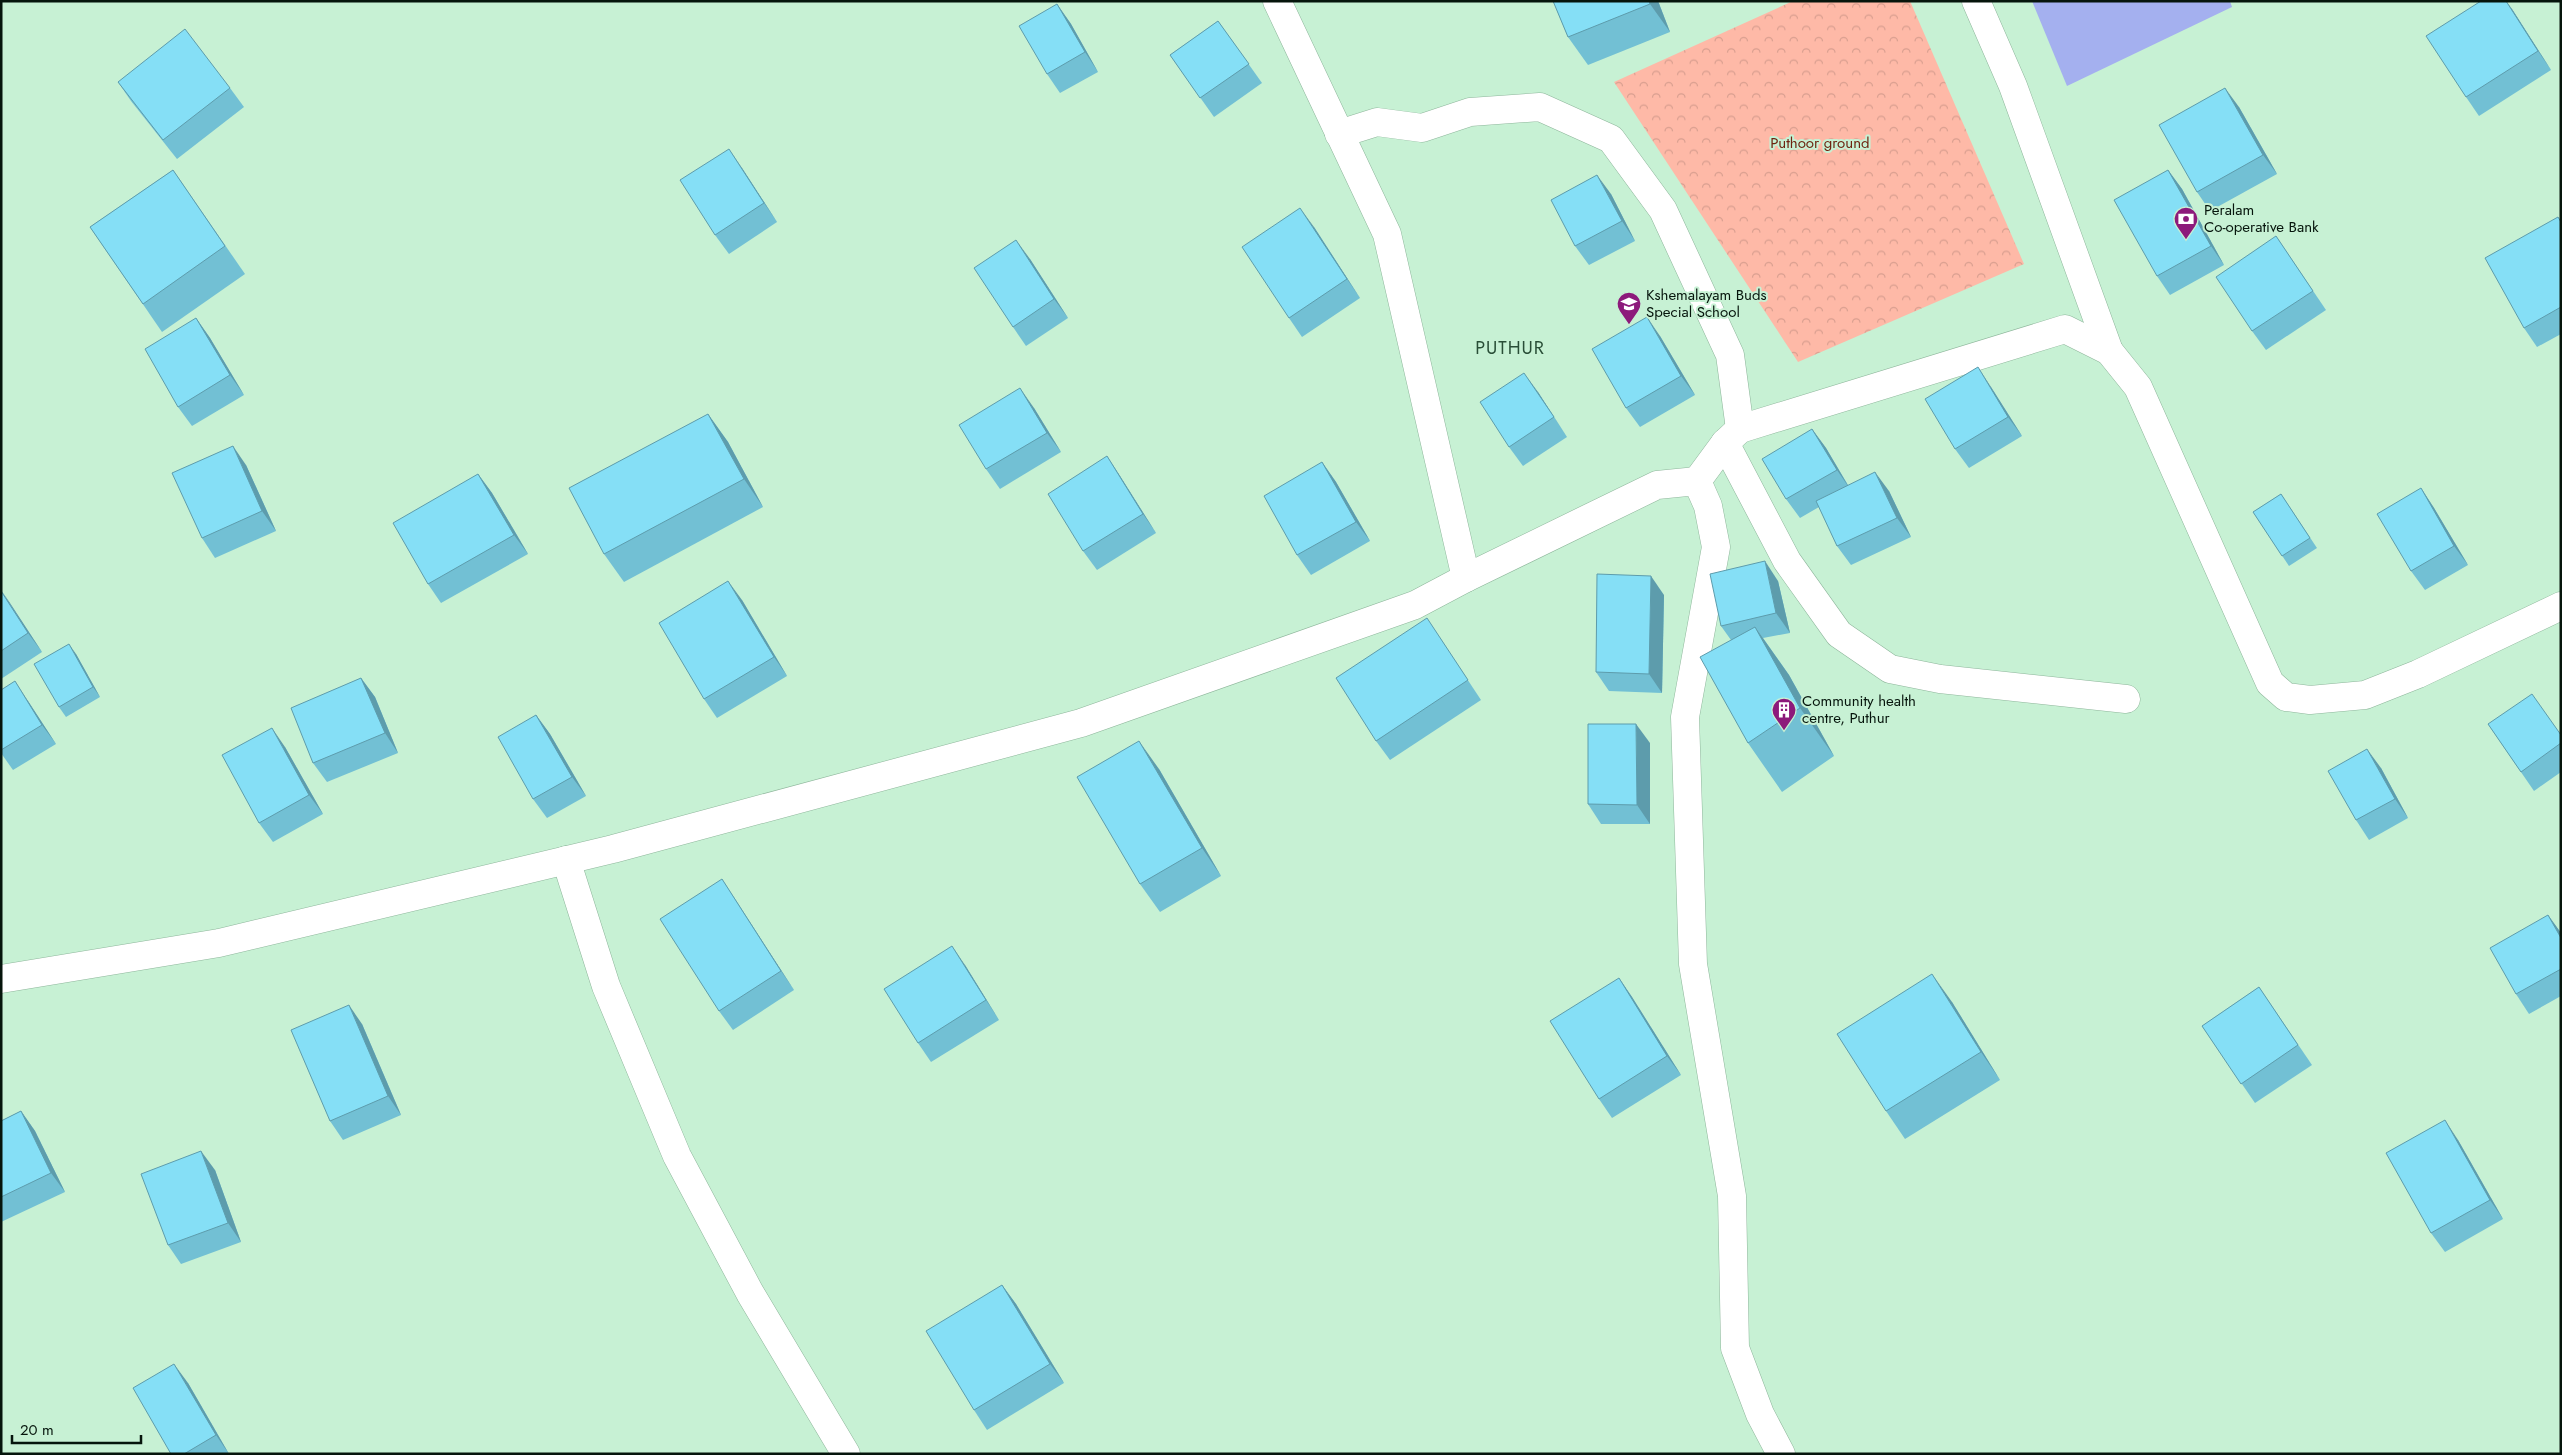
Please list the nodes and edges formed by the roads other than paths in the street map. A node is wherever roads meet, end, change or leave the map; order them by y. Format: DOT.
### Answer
graph roads {
  1 [pos="1277,1"];
  2 [pos="1976,1"];
  3 [pos="1339,134"];
  4 [pos="2110,351"];
  5 [pos="1732,436"];
  6 [pos="1697,481"];
  7 [pos="1466,578"];
  8 [pos="2561,606"];
  9 [pos="2126,699"];
  10 [pos="566,860"];
  11 [pos="1,979"];
  12 [pos="846,1454"];
  13 [pos="1781,1454"];
  1 -- 3 [label="street"];
  2 -- 4 [label="street"];
  3 -- 5 [label="street"];
  3 -- 7 [label="street"];
  4 -- 5 [label="street"];
  4 -- 8 [label="street"];
  5 -- 6 [label="street"];
  5 -- 9 [label="street"];
  6 -- 7 [label="street"];
  6 -- 13 [label="street"];
  7 -- 10 [label="street"];
  10 -- 11 [label="street"];
  10 -- 12 [label="street"];
}
